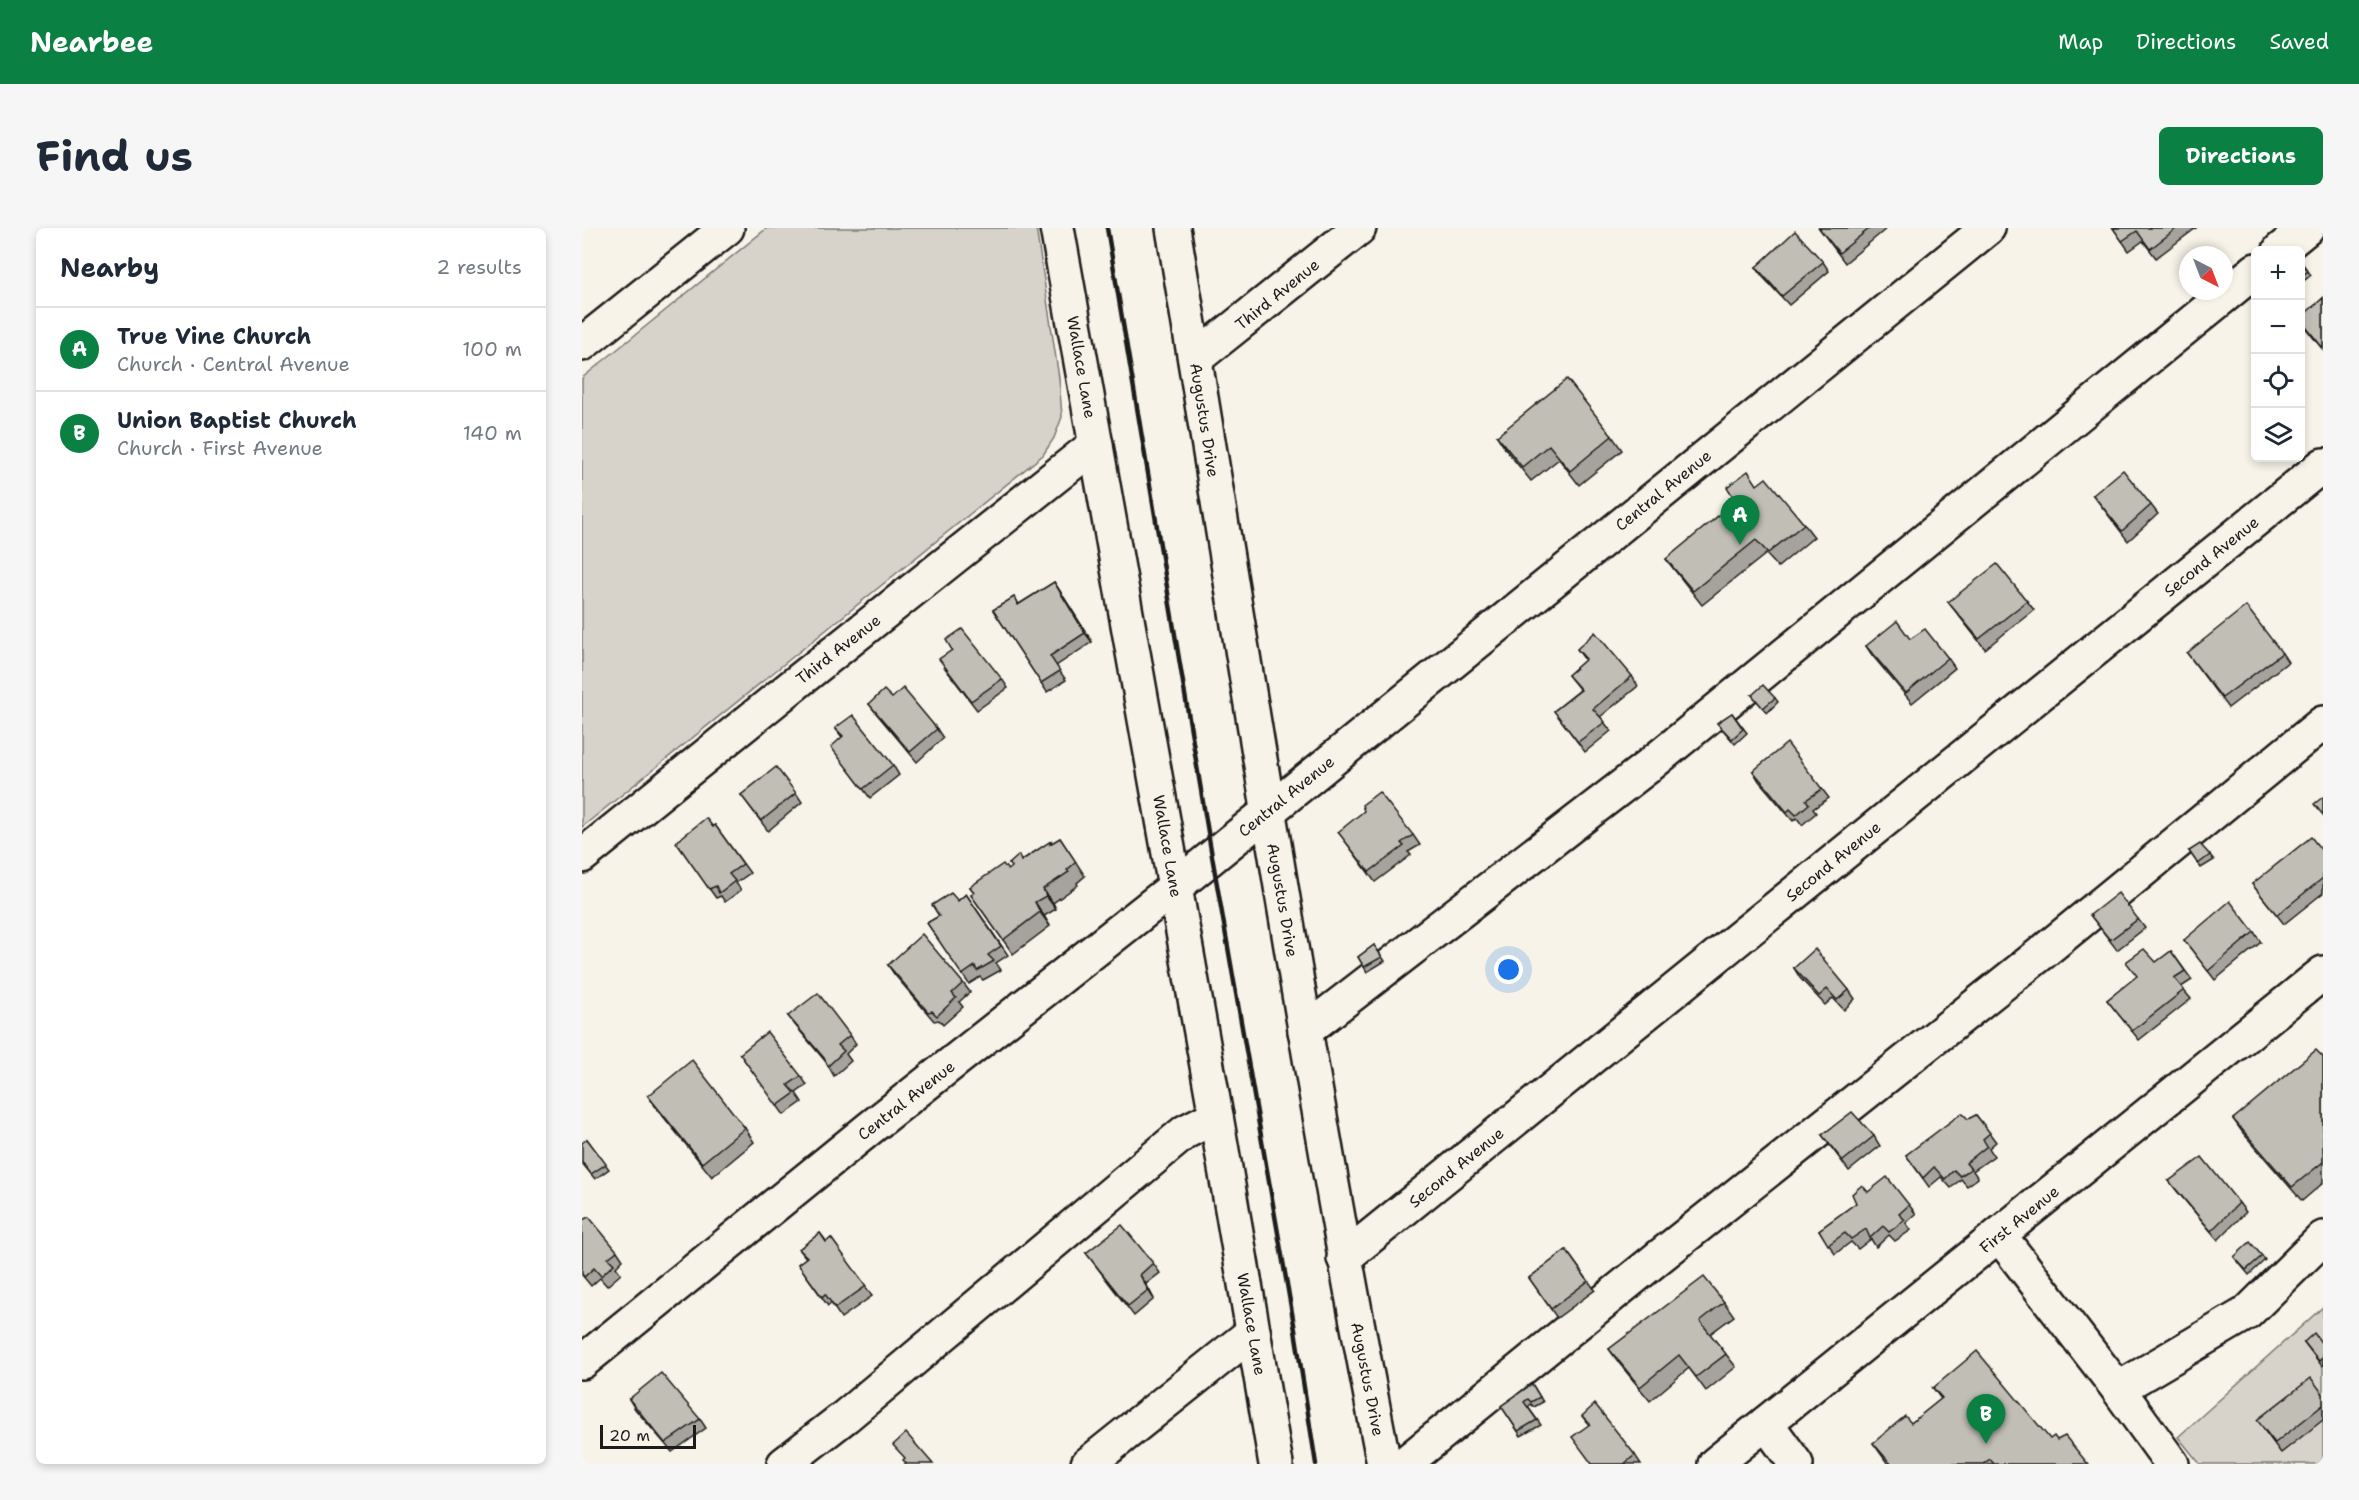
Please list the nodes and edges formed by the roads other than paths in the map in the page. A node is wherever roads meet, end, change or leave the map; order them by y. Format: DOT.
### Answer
graph roads {
  1 [pos="727,228"];
  2 [pos="1057,228"];
  3 [pos="1173,228"];
  4 [pos="1359,228"];
  5 [pos="1988,228"];
  6 [pos="2307,228"];
  7 [pos="2285,246"];
  8 [pos="2251,274"];
  9 [pos="582,344"];
  10 [pos="1195,359"];
  11 [pos="1096,444"];
  12 [pos="2323,465"];
  13 [pos="2323,723"];
  14 [pos="1268,812"];
  15 [pos="582,856"];
  16 [pos="1175,887"];
  17 [pos="2322,976"];
  18 [pos="1305,1031"];
  19 [pos="1216,1116"];
  20 [pos="1999,1235"];
  21 [pos="2323,1238"];
  22 [pos="1344,1258"];
  23 [pos="1253,1332"];
  24 [pos="582,1362"];
  25 [pos="2118,1389"];
  26 [pos="1766,1423"];
  27 [pos="784,1464"];
  28 [pos="1088,1464"];
  29 [pos="1276,1464"];
  30 [pos="1384,1464"];
  31 [pos="1404,1464"];
  32 [pos="1715,1464"];
  33 [pos="1796,1464"];
  34 [pos="2172,1464"];
  1 -- 9 [label="street"];
  2 -- 11 [label="street, Wallace Lane"];
  3 -- 10 [label="street, Augustus Drive"];
  4 -- 10 [label="street, Third Avenue"];
  5 -- 14 [label="street, Central Avenue"];
  6 -- 7 [label="street"];
  8 -- 18 [label="street"];
  10 -- 14 [label="street, Augustus Drive"];
  11 -- 15 [label="street, Third Avenue"];
  11 -- 16 [label="street, Wallace Lane"];
  12 -- 22 [label="street, Second Avenue"];
  13 -- 31 [label="street"];
  14 -- 16 [label="street, Central Avenue"];
  14 -- 18 [label="street, Augustus Drive"];
  16 -- 19 [label="street, Wallace Lane"];
  16 -- 24 [label="street, Central Avenue"];
  17 -- 20 [label="street, First Avenue"];
  18 -- 22 [label="street, Augustus Drive"];
  19 -- 23 [label="street, Wallace Lane"];
  19 -- 27 [label="street"];
  20 -- 25 [label="street"];
  20 -- 26 [label="street, First Avenue"];
  21 -- 25 [label="street"];
  22 -- 30 [label="street, Augustus Drive"];
  23 -- 28 [label="street"];
  23 -- 29 [label="street, Wallace Lane"];
  25 -- 34 [label="street"];
  26 -- 32 [label="street, First Avenue"];
  26 -- 33 [label="street"];
}
